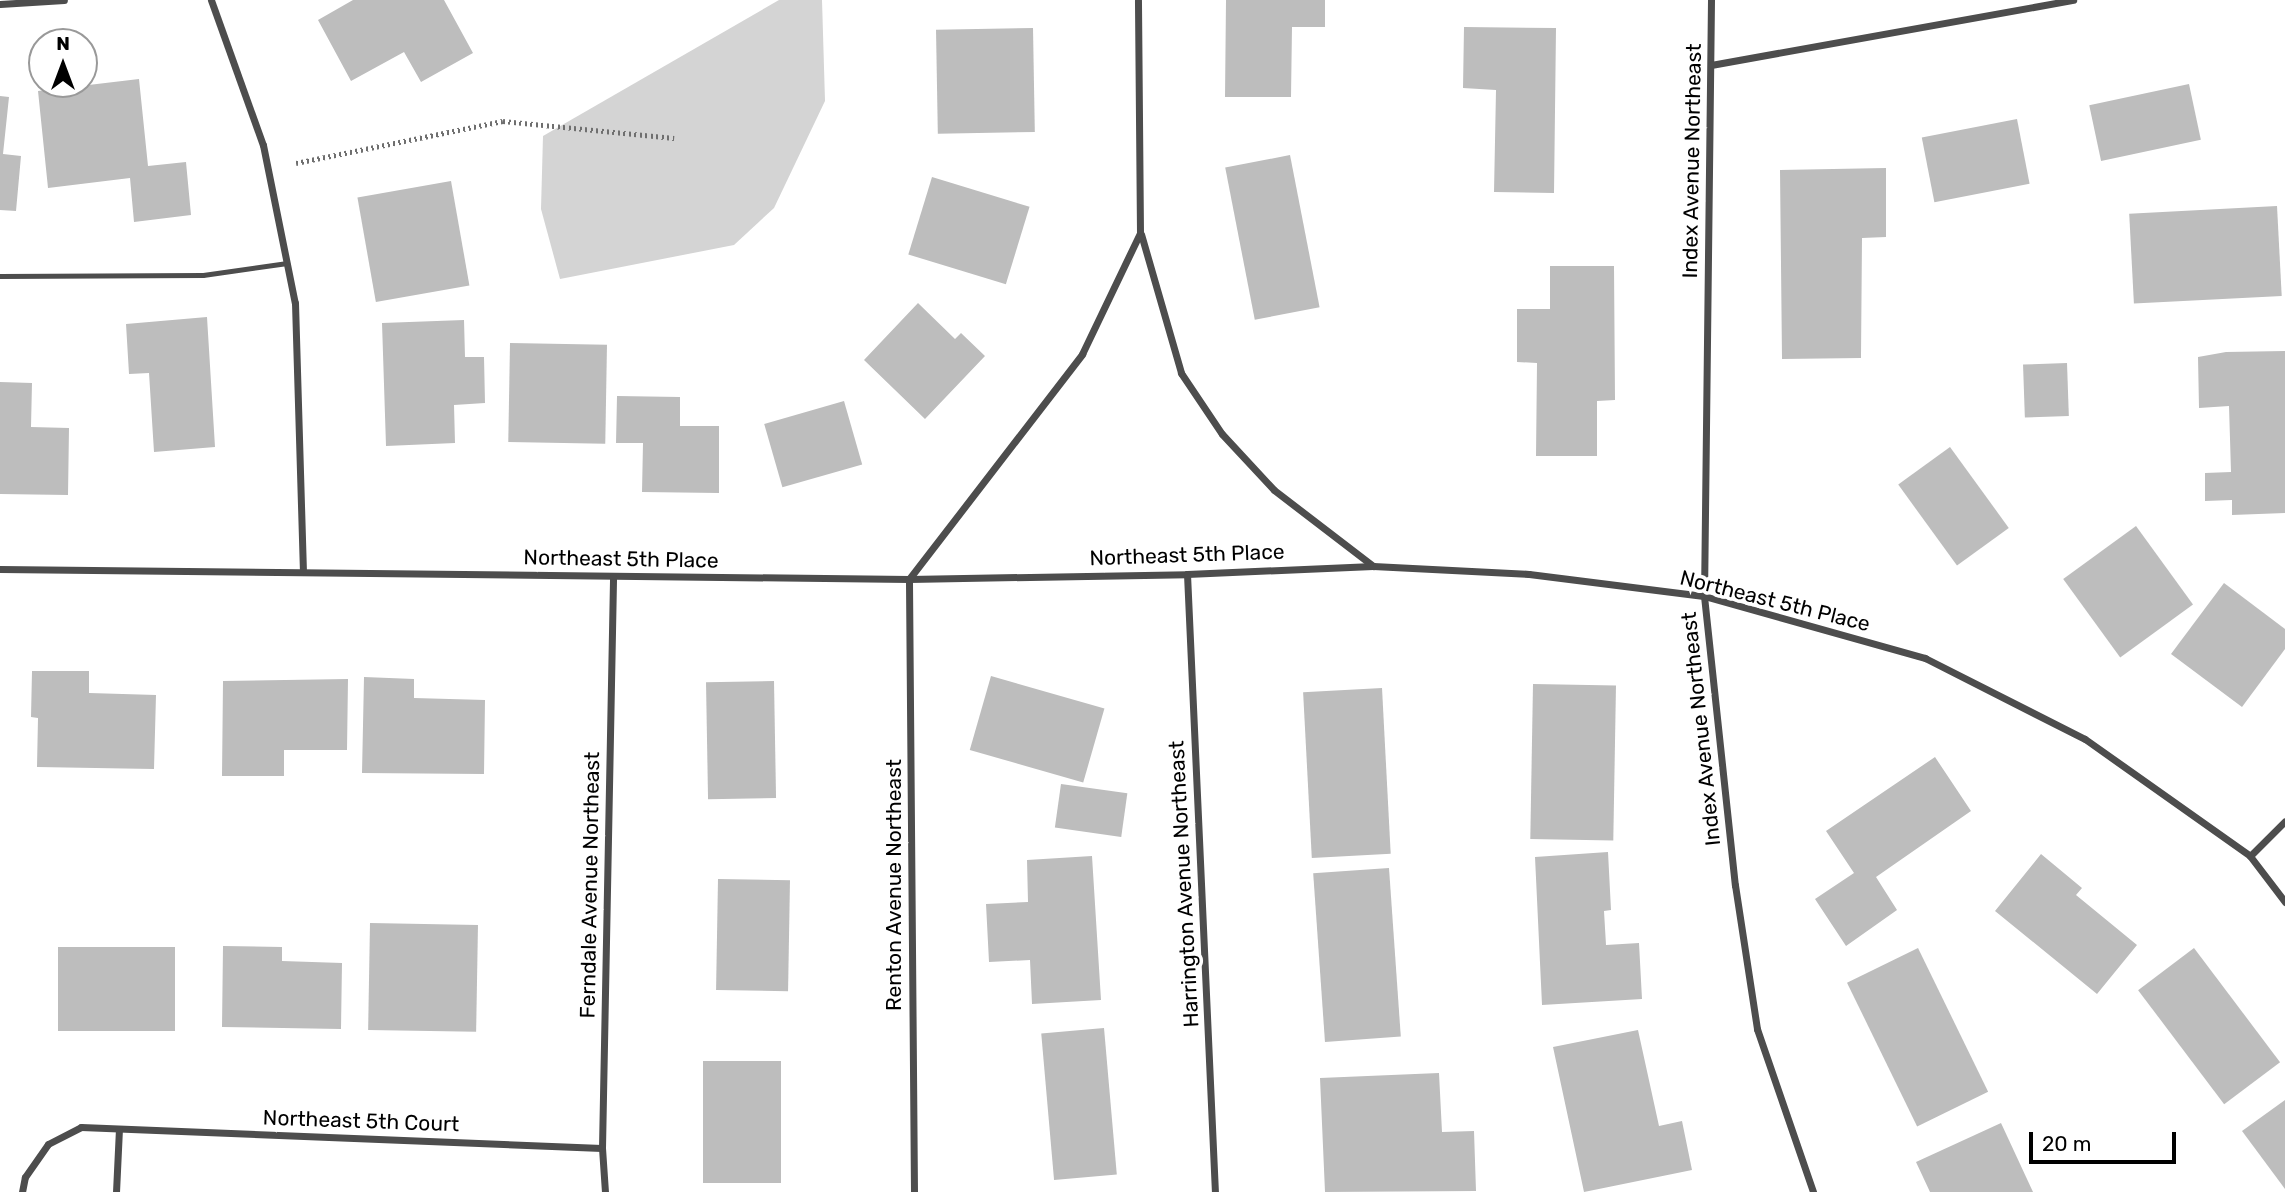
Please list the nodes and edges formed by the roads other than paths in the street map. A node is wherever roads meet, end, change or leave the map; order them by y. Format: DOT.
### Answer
graph roads {
  1 [pos="64,0"];
  2 [pos="211,0"];
  3 [pos="1138,0"];
  4 [pos="1711,0"];
  5 [pos="2073,0"];
  6 [pos="0,4"];
  7 [pos="1711,65"];
  8 [pos="1140,233"];
  9 [pos="287,263"];
  10 [pos="0,276"];
  11 [pos="1373,566"];
  12 [pos="0,569"];
  13 [pos="303,571"];
  14 [pos="1187,575"];
  15 [pos="613,578"];
  16 [pos="909,579"];
  17 [pos="1704,596"];
  18 [pos="2285,821"];
  19 [pos="2249,856"];
  20 [pos="2285,902"];
  21 [pos="119,1129"];
  22 [pos="602,1148"];
  23 [pos="22,1192"];
  24 [pos="116,1192"];
  25 [pos="605,1192"];
  26 [pos="914,1192"];
  27 [pos="1216,1192"];
  28 [pos="1813,1192"];
  1 -- 6 [label="street"];
  2 -- 9 [label="street"];
  3 -- 8 [label="street"];
  4 -- 7 [label="street, Index Avenue Northeast"];
  5 -- 7 [label="street"];
  7 -- 17 [label="street, Index Avenue Northeast"];
  8 -- 11 [label="street"];
  8 -- 16 [label="street"];
  9 -- 10 [label="lane"];
  9 -- 13 [label="street"];
  11 -- 14 [label="street, Northeast 5th Place"];
  11 -- 17 [label="street, Northeast 5th Place"];
  12 -- 13 [label="street, Northeast 5th Place"];
  13 -- 15 [label="street, Northeast 5th Place"];
  14 -- 16 [label="street, Northeast 5th Place"];
  14 -- 27 [label="street, Harrington Avenue Northeast"];
  15 -- 16 [label="street, Northeast 5th Place"];
  15 -- 22 [label="street, Ferndale Avenue Northeast"];
  16 -- 26 [label="street, Renton Avenue Northeast"];
  17 -- 19 [label="street, Northeast 5th Place"];
  17 -- 28 [label="street, Index Avenue Northeast"];
  18 -- 19 [label="street"];
  19 -- 20 [label="street, Northeast 5th Place"];
  21 -- 22 [label="street, Northeast 5th Court"];
  21 -- 23 [label="street, Northeast 5th Court"];
  21 -- 24 [label="street"];
  22 -- 25 [label="street, Ferndale Avenue Northeast"];
}
